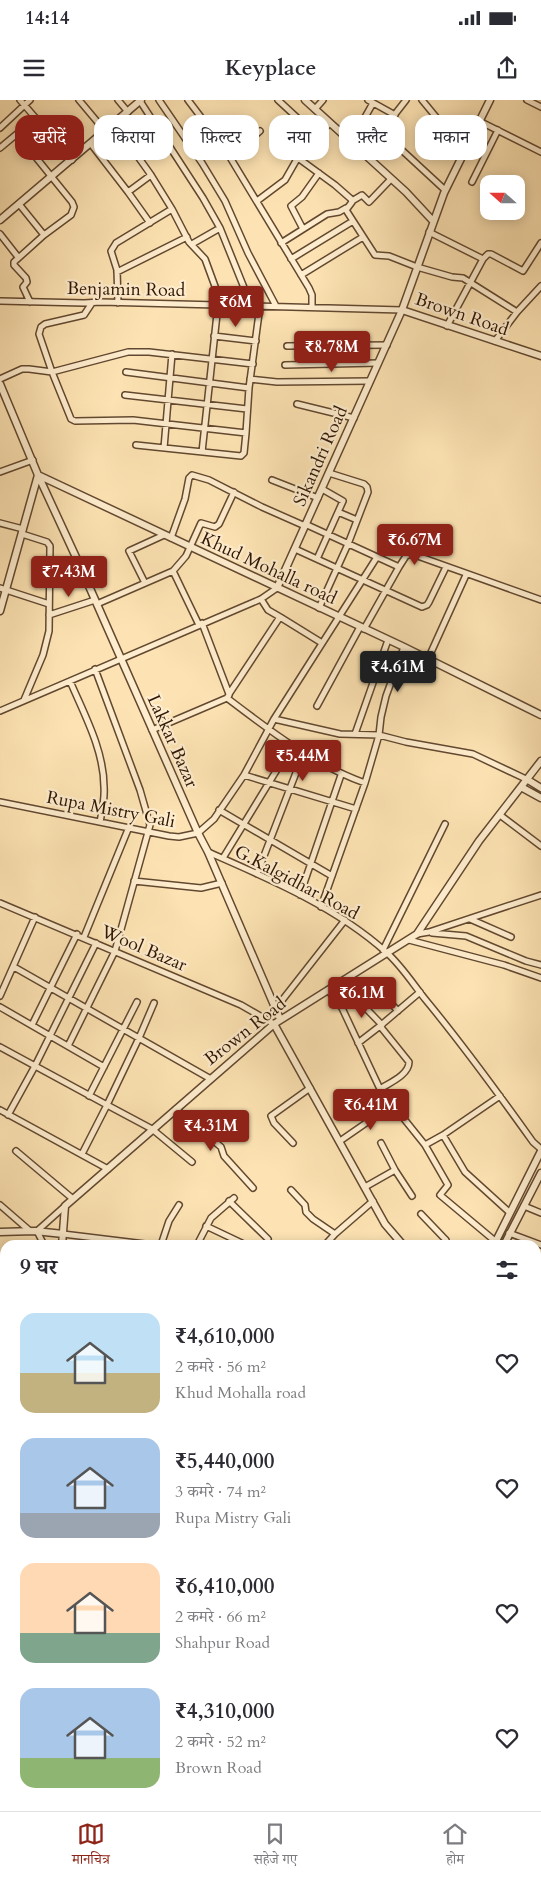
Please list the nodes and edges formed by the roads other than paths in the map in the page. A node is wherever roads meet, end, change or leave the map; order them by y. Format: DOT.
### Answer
graph roads {
  1 [pos="20,100"];
  2 [pos="30,100"];
  3 [pos="79,100"];
  4 [pos="118,100"];
  5 [pos="140,100"];
  6 [pos="159,100"];
  7 [pos="188,100"];
  8 [pos="278,100"];
  9 [pos="305,100"];
  10 [pos="323,100"];
  11 [pos="406,100"];
  12 [pos="422,100"];
  13 [pos="490,100"];
  14 [pos="527,100"];
  15 [pos="370,102"];
  16 [pos="24,105"];
  17 [pos="541,107"];
  18 [pos="315,109"];
  19 [pos="128,112"];
  20 [pos="33,115"];
  21 [pos="124,115"];
  22 [pos="199,115"];
  23 [pos="295,115"];
  24 [pos="364,115"];
  25 [pos="395,115"];
  26 [pos="434,115"];
  27 [pos="483,115"];
  28 [pos="94,118"];
  29 [pos="330,123"];
  30 [pos="487,124"];
  31 [pos="0,128"];
  32 [pos="498,130"];
  33 [pos="339,131"];
  34 [pos="15,136"];
  35 [pos="94,141"];
  36 [pos="90,144"];
  37 [pos="0,148"];
  38 [pos="84,149"];
  39 [pos="541,152"];
  40 [pos="405,153"];
  41 [pos="37,160"];
  42 [pos="72,160"];
  43 [pos="140,160"];
  44 [pos="232,160"];
  45 [pos="297,160"];
  46 [pos="301,160"];
  47 [pos="370,160"];
  48 [pos="460,160"];
  49 [pos="319,173"];
  50 [pos="151,175"];
  51 [pos="51,178"];
  52 [pos="391,179"];
  53 [pos="472,182"];
  54 [pos="445,190"];
  55 [pos="128,192"];
  56 [pos="257,201"];
  57 [pos="352,201"];
  58 [pos="19,204"];
  59 [pos="346,208"];
  60 [pos="172,209"];
  61 [pos="0,220"];
  62 [pos="353,221"];
  63 [pos="433,221"];
  64 [pos="150,224"];
  65 [pos="220,228"];
  66 [pos="304,229"];
  67 [pos="429,232"];
  68 [pos="0,234"];
  69 [pos="44,235"];
  70 [pos="187,237"];
  71 [pos="363,237"];
  72 [pos="281,243"];
  73 [pos="541,243"];
  74 [pos="192,244"];
  75 [pos="18,257"];
  76 [pos="291,259"];
  77 [pos="483,259"];
  78 [pos="417,267"];
  79 [pos="117,272"];
  80 [pos="301,275"];
  81 [pos="470,282"];
  82 [pos="541,286"];
  83 [pos="0,301"];
  84 [pos="30,302"];
  85 [pos="92,303"];
  86 [pos="118,303"];
  87 [pos="218,305"];
  88 [pos="251,305"];
  89 [pos="260,306"];
  90 [pos="276,306"];
  91 [pos="312,307"];
  92 [pos="402,310"];
  93 [pos="517,312"];
  94 [pos="447,326"];
  95 [pos="214,336"];
  96 [pos="256,341"];
  97 [pos="495,341"];
  98 [pos="387,345"];
  99 [pos="287,346"];
  100 [pos="172,354"];
  101 [pos="541,356"];
  102 [pos="212,359"];
  103 [pos="378,363"];
  104 [pos="253,364"];
  105 [pos="285,365"];
  106 [pos="52,372"];
  107 [pos="126,372"];
  108 [pos="170,377"];
  109 [pos="0,379"];
  110 [pos="250,379"];
  111 [pos="209,381"];
  112 [pos="370,381"];
  113 [pos="0,384"];
  114 [pos="249,388"];
  115 [pos="125,395"];
  116 [pos="3,399"];
  117 [pos="168,401"];
  118 [pos="297,404"];
  119 [pos="206,405"];
  120 [pos="247,409"];
  121 [pos="354,418"];
  122 [pos="166,425"];
  123 [pos="205,428"];
  124 [pos="246,433"];
  125 [pos="136,445"];
  126 [pos="164,448"];
  127 [pos="202,452"];
  128 [pos="33,460"];
  129 [pos="0,472"];
  130 [pos="329,473"];
  131 [pos="38,475"];
  132 [pos="272,480"];
  133 [pos="322,489"];
  134 [pos="234,492"];
  135 [pos="318,498"];
  136 [pos="338,512"];
  137 [pos="357,520"];
  138 [pos="0,522"];
  139 [pos="305,525"];
  140 [pos="23,531"];
  141 [pos="328,535"];
  142 [pos="168,536"];
  143 [pos="348,544"];
  144 [pos="189,547"];
  145 [pos="295,549"];
  146 [pos="377,557"];
  147 [pos="317,559"];
  148 [pos="399,567"];
  149 [pos="446,567"];
  150 [pos="337,568"];
  151 [pos="173,571"];
  152 [pos="466,574"];
  153 [pos="363,580"];
  154 [pos="145,583"];
  155 [pos="277,588"];
  156 [pos="3,589"];
  157 [pos="385,591"];
  158 [pos="261,599"];
  159 [pos="541,600"];
  160 [pos="96,602"];
  161 [pos="49,604"];
  162 [pos="319,608"];
  163 [pos="0,611"];
  164 [pos="49,615"];
  165 [pos="280,617"];
  166 [pos="338,617"];
  167 [pos="200,624"];
  168 [pos="362,628"];
  169 [pos="388,640"];
  170 [pos="322,644"];
  171 [pos="404,647"];
  172 [pos="120,658"];
  173 [pos="428,659"];
  174 [pos="95,670"];
  175 [pos="70,681"];
  176 [pos="228,696"];
  177 [pos="24,700"];
  178 [pos="317,706"];
  179 [pos="0,711"];
  180 [pos="541,715"];
  181 [pos="274,719"];
  182 [pos="268,729"];
  183 [pos="152,730"];
  184 [pos="355,734"];
  185 [pos="379,735"];
  186 [pos="292,745"];
  187 [pos="304,752"];
  188 [pos="541,761"];
  189 [pos="342,774"];
  190 [pos="244,775"];
  191 [pos="528,780"];
  192 [pos="270,782"];
  193 [pos="365,783"];
  194 [pos="521,787"];
  195 [pos="290,788"];
  196 [pos="541,788"];
  197 [pos="541,798"];
  198 [pos="0,802"];
  199 [pos="332,802"];
  200 [pos="356,809"];
  201 [pos="219,810"];
  202 [pos="500,815"];
  203 [pos="100,822"];
  204 [pos="243,824"];
  205 [pos="445,824"];
  206 [pos="129,827"];
  207 [pos="149,832"];
  208 [pos="198,833"];
  209 [pos="270,840"];
  210 [pos="541,846"];
  211 [pos="208,852"];
  212 [pos="223,858"];
  213 [pos="311,864"];
  214 [pos="258,874"];
  215 [pos="332,876"];
  216 [pos="134,881"];
  217 [pos="222,883"];
  218 [pos="300,895"];
  219 [pos="541,895"];
  220 [pos="0,903"];
  221 [pos="321,907"];
  222 [pos="35,916"];
  223 [pos="470,919"];
  224 [pos="346,920"];
  225 [pos="429,932"];
  226 [pos="77,934"];
  227 [pos="417,934"];
  228 [pos="84,937"];
  229 [pos="511,937"];
  230 [pos="409,940"];
  231 [pos="96,943"];
  232 [pos="115,951"];
  233 [pos="386,952"];
  234 [pos="541,965"];
  235 [pos="14,967"];
  236 [pos="541,978"];
  237 [pos="376,987"];
  238 [pos="51,988"];
  239 [pos="328,990"];
  240 [pos="420,992"];
  241 [pos="0,996"];
  242 [pos="69,998"];
  243 [pos="357,999"];
  244 [pos="137,1002"];
  245 [pos="154,1003"];
  246 [pos="0,1007"];
  247 [pos="88,1008"];
  248 [pos="276,1008"];
  249 [pos="398,1011"];
  250 [pos="280,1019"];
  251 [pos="274,1024"];
  252 [pos="32,1025"];
  253 [pos="381,1026"];
  254 [pos="123,1029"];
  255 [pos="50,1035"];
  256 [pos="139,1038"];
  257 [pos="358,1043"];
  258 [pos="68,1046"];
  259 [pos="0,1047"];
  260 [pos="35,1066"];
  261 [pos="104,1066"];
  262 [pos="210,1078"];
  263 [pos="310,1088"];
  264 [pos="380,1089"];
  265 [pos="90,1096"];
  266 [pos="500,1096"];
  267 [pos="107,1105"];
  268 [pos="392,1105"];
  269 [pos="176,1109"];
  270 [pos="0,1110"];
  271 [pos="8,1115"];
  272 [pos="152,1129"];
  273 [pos="443,1135"];
  274 [pos="340,1141"];
  275 [pos="293,1143"];
  276 [pos="381,1143"];
  277 [pos="425,1145"];
  278 [pos="541,1150"];
  279 [pos="16,1151"];
  280 [pos="82,1154"];
  281 [pos="192,1162"];
  282 [pos="108,1169"];
  283 [pos="395,1170"];
  284 [pos="541,1173"];
  285 [pos="538,1183"];
  286 [pos="365,1187"];
  287 [pos="252,1188"];
  288 [pos="291,1190"];
  289 [pos="412,1196"];
  290 [pos="73,1199"];
  291 [pos="373,1201"];
  292 [pos="179,1205"];
  293 [pos="0,1206"];
  294 [pos="65,1206"];
  295 [pos="524,1206"];
  296 [pos="509,1212"];
  297 [pos="541,1213"];
  298 [pos="421,1214"];
  299 [pos="206,1226"];
  300 [pos="33,1231"];
  301 [pos="0,1232"];
  302 [pos="509,1233"];
  303 [pos="63,1234"];
  304 [pos="335,1234"];
  305 [pos="268,1239"];
  306 [pos="40,1240"];
  307 [pos="62,1240"];
  308 [pos="110,1240"];
  309 [pos="163,1240"];
  310 [pos="199,1240"];
  311 [pos="235,1240"];
  312 [pos="330,1240"];
  313 [pos="399,1240"];
  314 [pos="446,1240"];
  315 [pos="491,1240"];
  316 [pos="495,1240"];
  317 [pos="506,1240"];
  318 [pos="528,1240"];
  1 -- 16 [label="street"];
  2 -- 16 [label="street"];
  3 -- 28 [label="street"];
  4 -- 19 [label="street"];
  5 -- 19 [label="street"];
  5 -- 65 [label="street"];
  6 -- 90 [label="street"];
  7 -- 22 [label="street"];
  8 -- 23 [label="street"];
  9 -- 18 [label="street"];
  10 -- 18 [label="street"];
  11 -- 25 [label="street"];
  12 -- 26 [label="street"];
  13 -- 27 [label="street, Sikandri Road"];
  14 -- 17 [label="street"];
  15 -- 24 [label="street"];
  15 -- 25 [label="street"];
  16 -- 20 [label="street"];
  16 -- 31 [label="street"];
  18 -- 29 [label="street"];
  19 -- 21 [label="street"];
  29 -- 33 [label="street"];
  30 -- 32 [label="street"];
  32 -- 39 [label="street"];
  32 -- 53 [label="street"];
  34 -- 37 [label="street"];
  35 -- 36 [label="street"];
  36 -- 38 [label="street"];
  36 -- 55 [label="street"];
  40 -- 54 [label="street"];
  41 -- 51 [label="street"];
  42 -- 51 [label="street"];
  43 -- 50 [label="street"];
  44 -- 56 [label="street"];
  45 -- 56 [label="street"];
  46 -- 49 [label="street"];
  47 -- 52 [label="street"];
  48 -- 54 [label="street, Sikandri Road"];
  49 -- 57 [label="street"];
  49 -- 66 [label="street"];
  50 -- 55 [label="street"];
  50 -- 60 [label="street"];
  51 -- 58 [label="street"];
  51 -- 69 [label="street"];
  52 -- 57 [label="street"];
  52 -- 63 [label="street"];
  54 -- 63 [label="street, Sikandri Road"];
  55 -- 64 [label="street"];
  56 -- 72 [label="street"];
  57 -- 59 [label="street"];
  58 -- 61 [label="street"];
  58 -- 69 [label="street"];
  59 -- 62 [label="street"];
  59 -- 66 [label="street"];
  60 -- 64 [label="street"];
  60 -- 70 [label="street"];
  62 -- 71 [label="street"];
  62 -- 76 [label="street"];
  63 -- 67 [label="street, Sikandri Road"];
  64 -- 79 [label="street"];
  65 -- 74 [label="street"];
  65 -- 88 [label="street"];
  66 -- 72 [label="street"];
  67 -- 77 [label="street"];
  67 -- 78 [label="street, Sikandri Road"];
  68 -- 75 [label="street"];
  69 -- 75 [label="street"];
  70 -- 74 [label="street"];
  70 -- 79 [label="street"];
  71 -- 78 [label="street"];
  71 -- 80 [label="street"];
  72 -- 76 [label="street"];
  73 -- 77 [label="street"];
  74 -- 87 [label="street"];
  75 -- 84 [label="street"];
  76 -- 80 [label="street"];
  77 -- 81 [label="street"];
  78 -- 81 [label="street"];
  78 -- 92 [label="street, Sikandri Road"];
  79 -- 86 [label="street"];
  80 -- 91 [label="street"];
  81 -- 93 [label="street"];
  81 -- 94 [label="street"];
  82 -- 93 [label="street"];
  83 -- 84 [label="street, Benjamin Road"];
  84 -- 85 [label="street, Benjamin Road"];
  85 -- 86 [label="street, Benjamin Road"];
  85 -- 106 [label="street"];
  86 -- 87 [label="street, Benjamin Road"];
  87 -- 88 [label="street, Benjamin Road"];
  87 -- 95 [label="street"];
  88 -- 89 [label="street, Benjamin Road"];
  89 -- 90 [label="street, Benjamin Road"];
  89 -- 96 [label="street"];
  90 -- 91 [label="street, Benjamin Road"];
  91 -- 92 [label="street, Benjamin Road"];
  92 -- 94 [label="street, Brown Road"];
  92 -- 98 [label="street, Sikandri Road"];
  93 -- 97 [label="street"];
  94 -- 97 [label="street, Brown Road"];
  95 -- 96 [label="street"];
  95 -- 102 [label="street"];
  96 -- 104 [label="street"];
  97 -- 101 [label="street, Brown Road"];
  98 -- 99 [label="street"];
  98 -- 103 [label="street, Sikandri Road"];
  100 -- 102 [label="street"];
  100 -- 106 [label="street"];
  100 -- 108 [label="street"];
  102 -- 104 [label="street"];
  102 -- 111 [label="street"];
  103 -- 105 [label="street"];
  103 -- 112 [label="street, Sikandri Road"];
  104 -- 110 [label="street"];
  106 -- 109 [label="street"];
  106 -- 122 [label="street"];
  107 -- 108 [label="street"];
  108 -- 111 [label="street"];
  108 -- 117 [label="street"];
  110 -- 112 [label="street"];
  110 -- 114 [label="street"];
  111 -- 114 [label="street"];
  111 -- 119 [label="street"];
  112 -- 121 [label="street, Sikandri Road"];
  113 -- 116 [label="street"];
  114 -- 120 [label="street"];
  115 -- 117 [label="street"];
  116 -- 128 [label="street"];
  117 -- 119 [label="street"];
  117 -- 122 [label="street"];
  118 -- 121 [label="street"];
  119 -- 120 [label="street"];
  119 -- 123 [label="street"];
  120 -- 124 [label="street"];
  121 -- 130 [label="street, Sikandri Road"];
  122 -- 123 [label="street"];
  122 -- 126 [label="street"];
  123 -- 124 [label="street"];
  123 -- 127 [label="street"];
  124 -- 127 [label="street"];
  125 -- 126 [label="street"];
  126 -- 127 [label="street"];
  128 -- 129 [label="street"];
  128 -- 131 [label="street"];
  130 -- 133 [label="street, Sikandri Road"];
  130 -- 137 [label="street"];
  131 -- 140 [label="street"];
  131 -- 142 [label="street, Khud Mohalla road"];
  131 -- 160 [label="street, Lakkar Bazar"];
  132 -- 135 [label="street"];
  133 -- 135 [label="street, Sikandri Road"];
  133 -- 136 [label="street"];
  134 -- 139 [label="street"];
  134 -- 142 [label="street"];
  134 -- 144 [label="street"];
  135 -- 139 [label="street, Sikandri Road"];
  136 -- 137 [label="street"];
  136 -- 141 [label="street"];
  137 -- 143 [label="street"];
  138 -- 140 [label="street"];
  139 -- 141 [label="street"];
  139 -- 145 [label="street, Sikandri Road"];
  140 -- 156 [label="street"];
  140 -- 161 [label="street"];
  141 -- 143 [label="street"];
  141 -- 147 [label="street"];
  142 -- 144 [label="street, Khud Mohalla road"];
  142 -- 154 [label="street"];
  143 -- 146 [label="street"];
  143 -- 150 [label="street"];
  144 -- 151 [label="street"];
  144 -- 155 [label="street, Khud Mohalla road"];
  145 -- 147 [label="street"];
  145 -- 155 [label="street, Sikandri Road"];
  146 -- 148 [label="street"];
  146 -- 153 [label="street, Rupa Mistry Gali"];
  147 -- 150 [label="street"];
  148 -- 149 [label="street"];
  148 -- 157 [label="street"];
  149 -- 152 [label="street"];
  149 -- 157 [label="street"];
  150 -- 153 [label="street"];
  150 -- 162 [label="street"];
  151 -- 154 [label="street"];
  151 -- 167 [label="street"];
  152 -- 159 [label="street"];
  152 -- 173 [label="street"];
  153 -- 157 [label="street"];
  153 -- 166 [label="street, Rupa Mistry Gali"];
  154 -- 160 [label="street"];
  155 -- 158 [label="street"];
  155 -- 162 [label="street, Khud Mohalla road"];
  156 -- 161 [label="street"];
  156 -- 163 [label="street"];
  157 -- 168 [label="street"];
  158 -- 165 [label="street"];
  158 -- 167 [label="street"];
  160 -- 164 [label="street"];
  160 -- 172 [label="street, Lakkar Bazar"];
  161 -- 164 [label="street"];
  162 -- 166 [label="street, Khud Mohalla road"];
  164 -- 177 [label="street"];
  165 -- 170 [label="street"];
  165 -- 176 [label="street"];
  166 -- 168 [label="street, Khud Mohalla road"];
  166 -- 170 [label="street, Rupa Mistry Gali"];
  167 -- 172 [label="street"];
  167 -- 176 [label="street"];
  168 -- 169 [label="street, Khud Mohalla road"];
  168 -- 178 [label="street"];
  169 -- 171 [label="street, Khud Mohalla road"];
  169 -- 184 [label="street"];
  170 -- 181 [label="street, Rupa Mistry Gali"];
  171 -- 173 [label="street, Khud Mohalla road"];
  171 -- 185 [label="street"];
  172 -- 174 [label="street"];
  172 -- 183 [label="street, Lakkar Bazar"];
  173 -- 180 [label="street, Khud Mohalla road"];
  174 -- 175 [label="street"];
  174 -- 207 [label="street"];
  175 -- 177 [label="street"];
  175 -- 203 [label="street"];
  176 -- 182 [label="street"];
  176 -- 183 [label="street"];
  177 -- 179 [label="street"];
  181 -- 182 [label="street, Rupa Mistry Gali"];
  181 -- 184 [label="street"];
  182 -- 186 [label="street"];
  182 -- 190 [label="street, Rupa Mistry Gali"];
  183 -- 208 [label="street, Lakkar Bazar"];
  184 -- 185 [label="street"];
  185 -- 191 [label="street"];
  185 -- 193 [label="street"];
  186 -- 187 [label="street"];
  186 -- 192 [label="street"];
  187 -- 189 [label="street"];
  187 -- 195 [label="street"];
  188 -- 191 [label="street, Brown Road"];
  189 -- 193 [label="street"];
  189 -- 199 [label="street"];
  190 -- 192 [label="street"];
  190 -- 201 [label="street, Rupa Mistry Gali"];
  191 -- 194 [label="street, Brown Road"];
  191 -- 196 [label="street"];
  192 -- 195 [label="street"];
  192 -- 204 [label="street"];
  193 -- 200 [label="street"];
  194 -- 197 [label="street"];
  194 -- 202 [label="street, Brown Road"];
  195 -- 199 [label="street"];
  195 -- 209 [label="street"];
  198 -- 203 [label="street, Rupa Mistry Gali"];
  199 -- 200 [label="street"];
  199 -- 213 [label="street"];
  200 -- 215 [label="street"];
  201 -- 204 [label="street"];
  201 -- 208 [label="street, Rupa Mistry Gali"];
  202 -- 210 [label="street"];
  202 -- 227 [label="street, Brown Road"];
  203 -- 206 [label="street, Rupa Mistry Gali"];
  204 -- 209 [label="street"];
  204 -- 212 [label="street"];
  205 -- 233 [label="street"];
  206 -- 207 [label="street, Rupa Mistry Gali"];
  206 -- 228 [label="street"];
  207 -- 208 [label="street, Rupa Mistry Gali"];
  207 -- 216 [label="street"];
  208 -- 211 [label="street, Lakkar Bazar"];
  209 -- 213 [label="street"];
  209 -- 214 [label="street"];
  211 -- 212 [label="street, G.Kalgidhar Road"];
  211 -- 217 [label="street, Lakkar Bazar"];
  212 -- 214 [label="street, G.Kalgidhar Road"];
  213 -- 215 [label="street"];
  213 -- 218 [label="street"];
  214 -- 218 [label="street, G.Kalgidhar Road"];
  215 -- 221 [label="street"];
  216 -- 217 [label="street"];
  216 -- 232 [label="street"];
  217 -- 248 [label="street, Lakkar Bazar"];
  218 -- 221 [label="street, G.Kalgidhar Road"];
  219 -- 223 [label="street"];
  220 -- 222 [label="street, Wool Bazar"];
  221 -- 224 [label="street, G.Kalgidhar Road"];
  222 -- 226 [label="street, Wool Bazar"];
  222 -- 235 [label="street"];
  223 -- 225 [label="street"];
  223 -- 229 [label="street"];
  224 -- 233 [label="street, G.Kalgidhar Road"];
  224 -- 248 [label="street"];
  225 -- 227 [label="street"];
  225 -- 234 [label="street"];
  226 -- 228 [label="street, Wool Bazar"];
  226 -- 238 [label="street"];
  227 -- 230 [label="street, Brown Road"];
  228 -- 231 [label="street, Wool Bazar"];
  230 -- 233 [label="street, Brown Road"];
  230 -- 236 [label="street"];
  231 -- 232 [label="street, Wool Bazar"];
  231 -- 242 [label="street"];
  232 -- 247 [label="street"];
  232 -- 251 [label="street, Wool Bazar"];
  233 -- 239 [label="street, Brown Road"];
  233 -- 240 [label="street, G.Kalgidhar Road"];
  235 -- 238 [label="street"];
  235 -- 241 [label="street"];
  237 -- 249 [label="street"];
  238 -- 242 [label="street"];
  238 -- 252 [label="street"];
  239 -- 250 [label="street, Brown Road"];
  239 -- 257 [label="street"];
  240 -- 249 [label="street"];
  240 -- 266 [label="street, G.Kalgidhar Road"];
  242 -- 247 [label="street"];
  242 -- 255 [label="street"];
  243 -- 253 [label="street"];
  244 -- 254 [label="street"];
  245 -- 256 [label="street"];
  246 -- 252 [label="street"];
  247 -- 254 [label="street"];
  247 -- 258 [label="street"];
  248 -- 250 [label="street, Lakkar Bazar"];
  249 -- 253 [label="street"];
  250 -- 251 [label="street, Brown Road"];
  251 -- 262 [label="street, Brown Road"];
  251 -- 263 [label="street"];
  252 -- 255 [label="street"];
  253 -- 257 [label="street"];
  253 -- 264 [label="street"];
  254 -- 256 [label="street"];
  254 -- 261 [label="street"];
  255 -- 258 [label="street"];
  255 -- 260 [label="street"];
  256 -- 262 [label="street"];
  256 -- 267 [label="street"];
  257 -- 264 [label="street"];
  258 -- 261 [label="street"];
  259 -- 260 [label="street"];
  260 -- 265 [label="street"];
  260 -- 271 [label="street"];
  261 -- 265 [label="street"];
  262 -- 269 [label="street, Brown Road"];
  263 -- 274 [label="street"];
  263 -- 275 [label="street"];
  264 -- 268 [label="street"];
  265 -- 267 [label="street"];
  266 -- 273 [label="street"];
  266 -- 278 [label="street, G.Kalgidhar Road"];
  267 -- 272 [label="street"];
  267 -- 280 [label="street"];
  268 -- 274 [label="street"];
  268 -- 277 [label="street"];
  269 -- 272 [label="street, Brown Road"];
  269 -- 287 [label="street"];
  270 -- 271 [label="street"];
  271 -- 280 [label="street"];
  272 -- 281 [label="street"];
  272 -- 282 [label="street, Brown Road"];
  273 -- 277 [label="street"];
  273 -- 296 [label="street"];
  274 -- 286 [label="street"];
  276 -- 283 [label="street"];
  277 -- 315 [label="street"];
  278 -- 296 [label="street"];
  279 -- 290 [label="street"];
  280 -- 282 [label="street"];
  282 -- 290 [label="street, Brown Road"];
  283 -- 286 [label="street"];
  283 -- 289 [label="street"];
  284 -- 285 [label="street"];
  285 -- 295 [label="street"];
  286 -- 291 [label="street"];
  288 -- 304 [label="street"];
  290 -- 294 [label="street, Brown Road"];
  291 -- 304 [label="street"];
  291 -- 313 [label="street"];
  292 -- 309 [label="street"];
  293 -- 300 [label="street"];
  294 -- 300 [label="street"];
  294 -- 303 [label="street"];
  295 -- 297 [label="street"];
  295 -- 302 [label="street"];
  296 -- 316 [label="street"];
  298 -- 314 [label="street"];
  299 -- 305 [label="street"];
  299 -- 310 [label="street"];
  299 -- 311 [label="street"];
  300 -- 301 [label="street"];
  300 -- 303 [label="street"];
  300 -- 306 [label="street"];
  302 -- 317 [label="street"];
  302 -- 318 [label="street"];
  303 -- 307 [label="street"];
  303 -- 308 [label="street"];
  304 -- 312 [label="street"];
}
